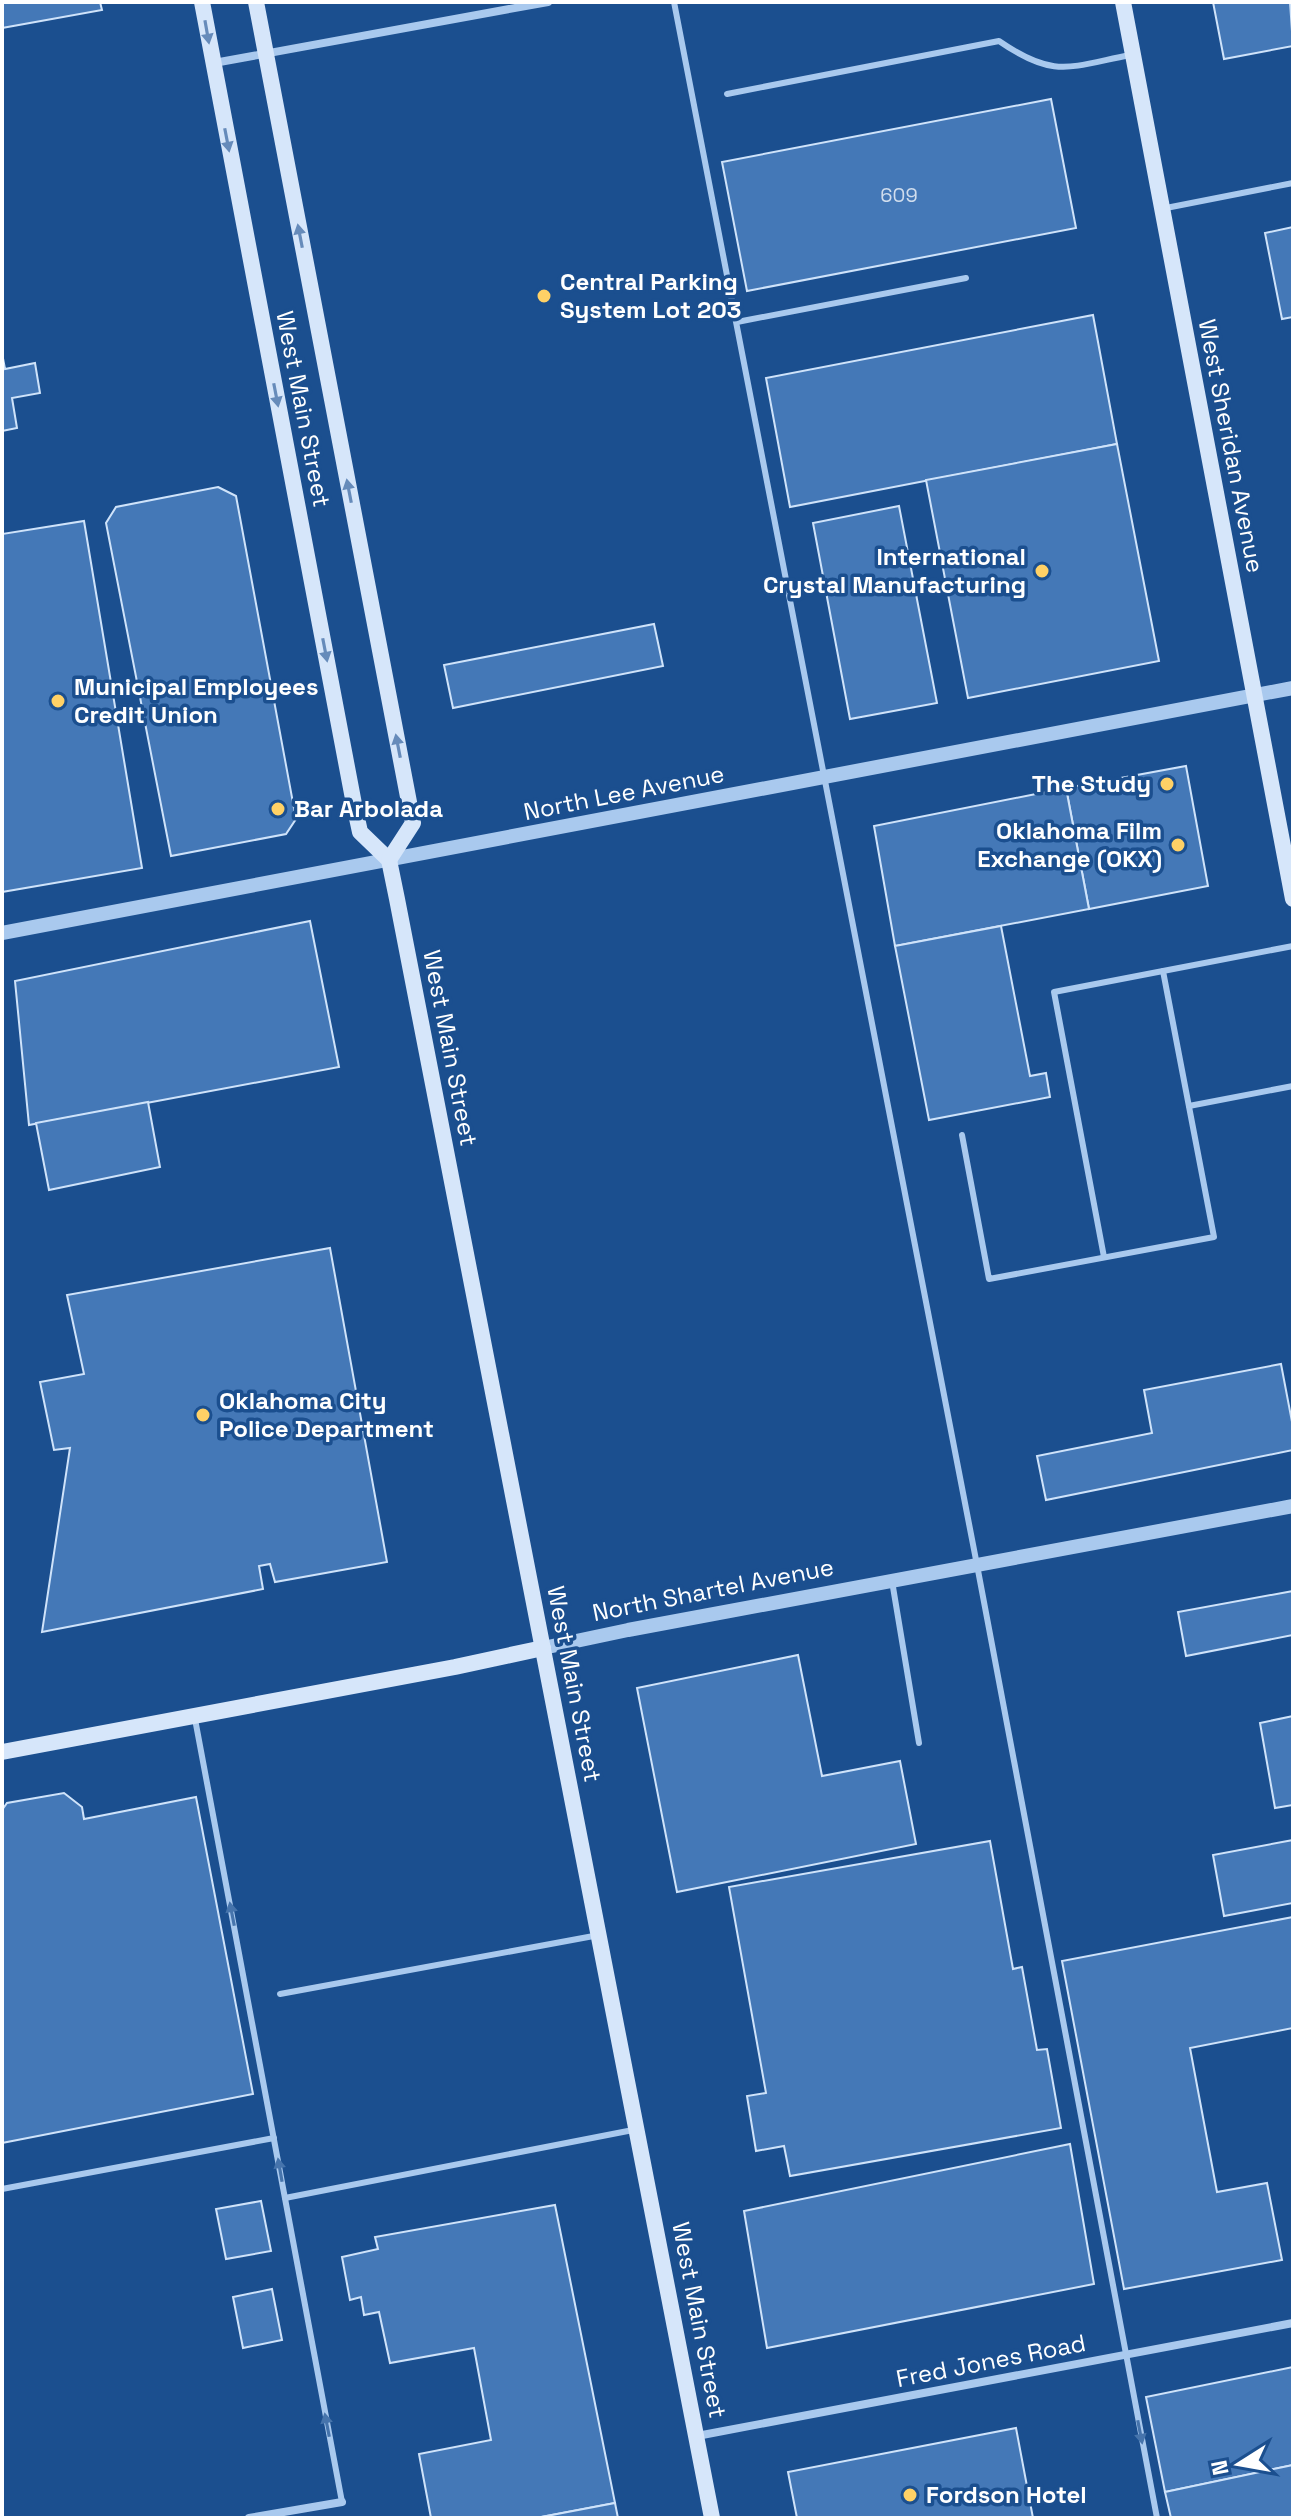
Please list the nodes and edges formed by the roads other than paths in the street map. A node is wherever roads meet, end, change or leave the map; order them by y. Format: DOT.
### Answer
graph roads {
  1 [pos="202,2"];
  2 [pos="256,2"];
  3 [pos="548,2"];
  4 [pos="674,2"];
  5 [pos="1123,2"];
  6 [pos="265,54"];
  7 [pos="1133,55"];
  8 [pos="213,63"];
  9 [pos="727,94"];
  10 [pos="1293,183"];
  11 [pos="1162,209"];
  12 [pos="966,278"];
  13 [pos="737,322"];
  14 [pos="1293,688"];
  15 [pos="1254,695"];
  16 [pos="826,778"];
  17 [pos="389,860"];
  18 [pos="1293,899"];
  19 [pos="2,933"];
  20 [pos="1293,946"];
  21 [pos="1163,971"];
  22 [pos="1293,1086"];
  23 [pos="1189,1106"];
  24 [pos="962,1135"];
  25 [pos="1104,1257"];
  26 [pos="1293,1506"];
  27 [pos="977,1565"];
  28 [pos="892,1581"];
  29 [pos="543,1648"];
  30 [pos="195,1717"];
  31 [pos="919,1743"];
  32 [pos="2,1752"];
  33 [pos="599,1935"];
  34 [pos="280,1994"];
  35 [pos="637,2129"];
  36 [pos="274,2138"];
  37 [pos="2,2189"];
  38 [pos="285,2198"];
  39 [pos="1293,2323"];
  40 [pos="1125,2355"];
  41 [pos="697,2436"];
  42 [pos="342,2502"];
  43 [pos="249,2518"];
  44 [pos="712,2518"];
  45 [pos="1157,2518"];
  1 -- 8 [label="main road, West Main Street, one-way"];
  2 -- 6 [label="main road, West Main Street"];
  3 -- 6 [label="street"];
  4 -- 13 [label="lane"];
  5 -- 7 [label="main road, West Sheridan Avenue"];
  6 -- 8 [label="street"];
  17 -- 6 [label="main road, West Main Street, one-way"];
  7 -- 9 [label="lane"];
  7 -- 11 [label="main road, West Sheridan Avenue"];
  8 -- 17 [label="main road, West Main Street, one-way"];
  10 -- 11 [label="lane"];
  11 -- 15 [label="main road, West Sheridan Avenue"];
  12 -- 13 [label="lane"];
  13 -- 16 [label="lane"];
  14 -- 15 [label="street, North Lee Avenue"];
  15 -- 16 [label="street, North Lee Avenue"];
  15 -- 18 [label="main road, West Sheridan Avenue"];
  16 -- 17 [label="street, North Lee Avenue"];
  16 -- 27 [label="lane"];
  17 -- 19 [label="street, North Lee Avenue"];
  17 -- 29 [label="main road, West Main Street"];
  20 -- 21 [label="lane"];
  21 -- 23 [label="lane"];
  21 -- 25 [label="lane"];
  22 -- 23 [label="lane"];
  23 -- 25 [label="lane"];
  24 -- 25 [label="lane"];
  26 -- 27 [label="street, North Shartel Avenue"];
  27 -- 28 [label="street, North Shartel Avenue"];
  27 -- 40 [label="lane"];
  28 -- 29 [label="street, North Shartel Avenue"];
  28 -- 31 [label="lane"];
  29 -- 30 [label="main road, North Shartel Avenue"];
  29 -- 33 [label="main road, West Main Street"];
  30 -- 32 [label="main road, North Shartel Avenue"];
  36 -- 30 [label="lane, one-way"];
  33 -- 34 [label="lane"];
  33 -- 35 [label="main road, West Main Street"];
  35 -- 38 [label="lane"];
  35 -- 41 [label="main road, West Main Street"];
  36 -- 37 [label="lane"];
  38 -- 36 [label="lane, one-way"];
  42 -- 38 [label="lane, one-way"];
  39 -- 40 [label="street, Fred Jones Road"];
  40 -- 41 [label="street, Fred Jones Road"];
  40 -- 45 [label="lane, one-way"];
  41 -- 44 [label="main road, West Main Street"];
  42 -- 43 [label="street"];
}
